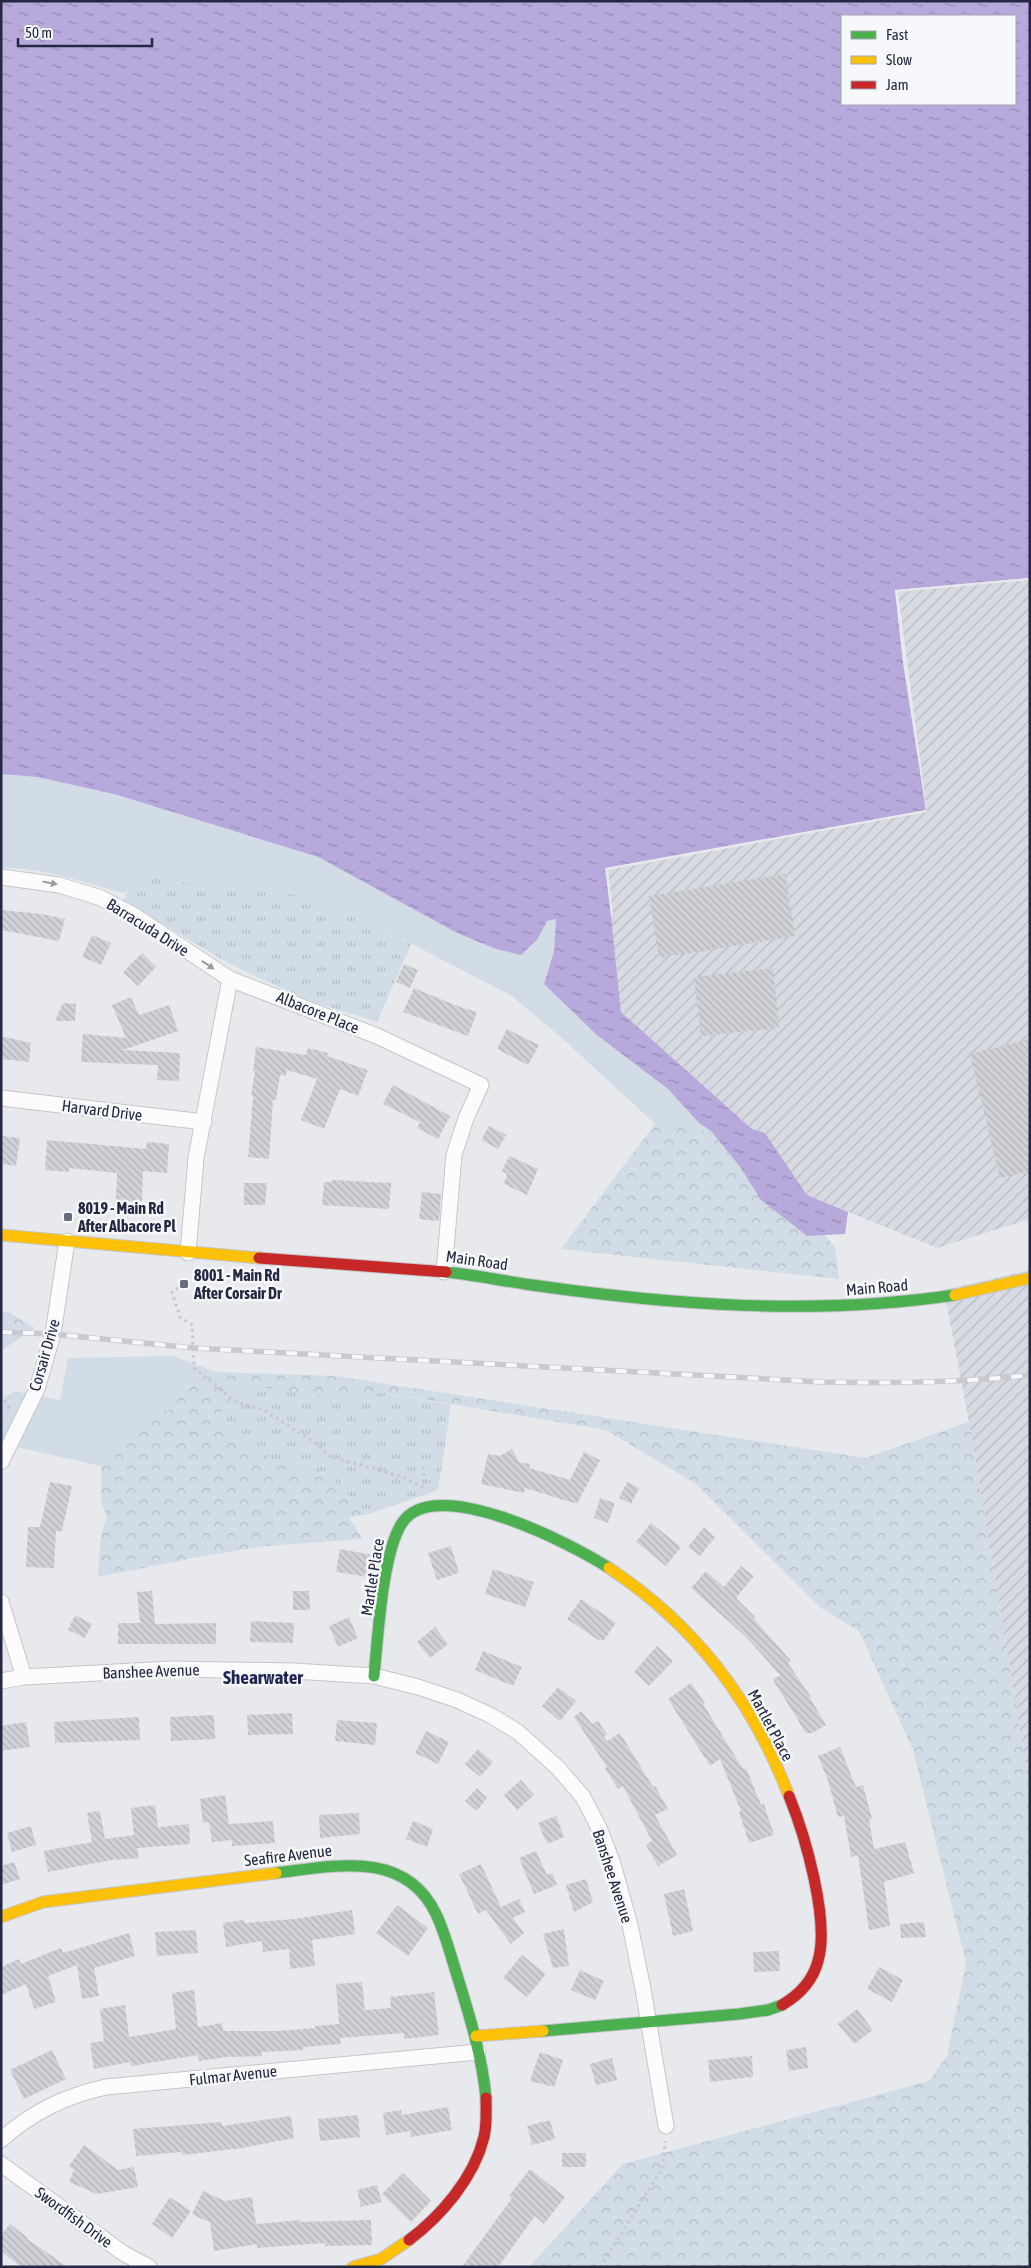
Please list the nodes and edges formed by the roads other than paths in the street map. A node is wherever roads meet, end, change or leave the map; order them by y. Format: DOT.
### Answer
graph roads {
  1 [pos="1,877"];
  2 [pos="230,979"];
  3 [pos="1,1098"];
  4 [pos="204,1122"];
  5 [pos="1,1235"];
  6 [pos="67,1241"];
  7 [pos="188,1253"];
  8 [pos="444,1272"];
  9 [pos="1030,1278"];
  10 [pos="1,1462"];
  11 [pos="1,1602"];
  12 [pos="24,1676"];
  13 [pos="374,1676"];
  14 [pos="1,1681"];
  15 [pos="1,1917"];
  16 [pos="648,2023"];
  17 [pos="476,2036"];
  18 [pos="478,2052"];
  19 [pos="666,2126"];
  20 [pos="1,2140"];
  21 [pos="1,2164"];
  22 [pos="149,2267"];
  23 [pos="353,2267"];
  1 -- 2 [label="street, Barracuda Drive, one-way"];
  2 -- 4 [label="street"];
  2 -- 8 [label="street, Albacore Place"];
  3 -- 4 [label="street, Harvard Drive"];
  4 -- 7 [label="street"];
  5 -- 6 [label="street, Main Road"];
  6 -- 7 [label="street, Main Road"];
  6 -- 10 [label="street, Corsair Drive"];
  7 -- 8 [label="street, Main Road"];
  8 -- 9 [label="street, Main Road"];
  11 -- 12 [label="street"];
  12 -- 13 [label="street, Banshee Avenue"];
  12 -- 14 [label="street, Banshee Avenue"];
  13 -- 16 [label="street, Banshee Avenue"];
  13 -- 16 [label="street, Martlet Place"];
  15 -- 17 [label="street, Seafire Avenue"];
  16 -- 17 [label="street, Martlet Place"];
  16 -- 19 [label="street, Banshee Avenue"];
  17 -- 18 [label="street"];
  18 -- 20 [label="street, Fulmar Avenue"];
  18 -- 23 [label="street"];
  21 -- 22 [label="street, Swordfish Drive"];
}
